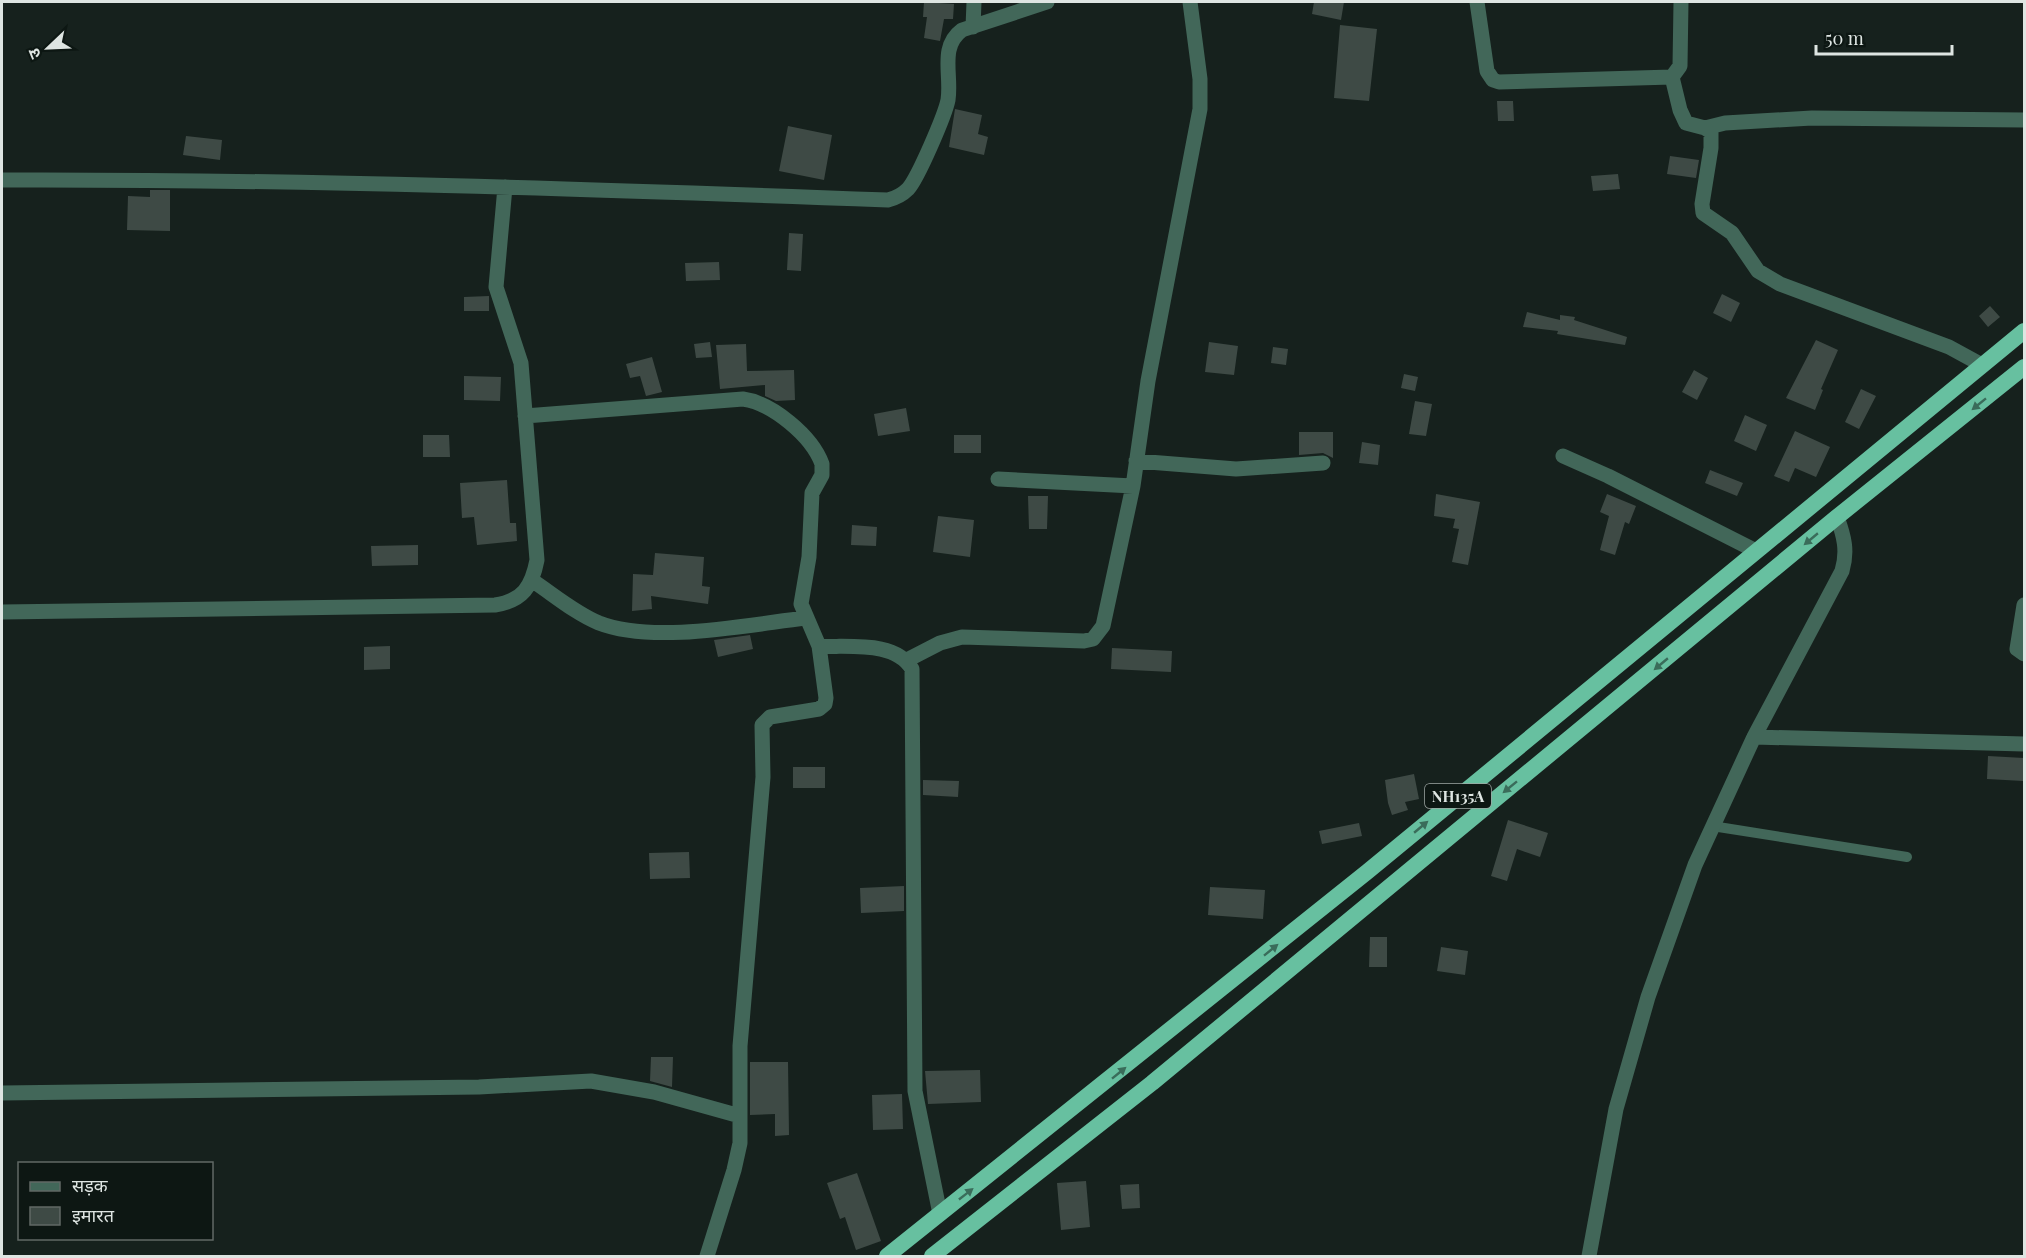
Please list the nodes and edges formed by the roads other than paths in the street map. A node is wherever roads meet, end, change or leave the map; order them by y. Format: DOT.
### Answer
graph roads {
  1 [pos="974,2"];
  2 [pos="1047,2"];
  3 [pos="1190,2"];
  4 [pos="1477,2"];
  5 [pos="1681,2"];
  6 [pos="973,27"];
  7 [pos="1672,77"];
  8 [pos="2025,120"];
  9 [pos="1706,128"];
  10 [pos="2,180"];
  11 [pos="505,187"];
  12 [pos="2025,331"];
  13 [pos="1982,365"];
  14 [pos="2025,367"];
  15 [pos="525,416"];
  16 [pos="1563,456"];
  17 [pos="1136,461"];
  18 [pos="1323,463"];
  19 [pos="998,479"];
  20 [pos="1133,486"];
  21 [pos="1837,517"];
  22 [pos="1756,551"];
  23 [pos="533,581"];
  24 [pos="2025,605"];
  25 [pos="2,612"];
  26 [pos="805,618"];
  27 [pos="819,646"];
  28 [pos="2025,654"];
  29 [pos="907,660"];
  30 [pos="1754,737"];
  31 [pos="2025,744"];
  32 [pos="1712,826"];
  33 [pos="1907,857"];
  34 [pos="2,1093"];
  35 [pos="740,1116"];
  36 [pos="940,1214"];
  37 [pos="707,1257"];
  38 [pos="887,1257"];
  39 [pos="932,1257"];
  40 [pos="1589,1257"];
  1 -- 6 [label="street"];
  2 -- 6 [label="street"];
  3 -- 17 [label="street"];
  4 -- 7 [label="street"];
  5 -- 7 [label="street"];
  6 -- 11 [label="street"];
  7 -- 9 [label="street"];
  8 -- 9 [label="street"];
  9 -- 13 [label="street"];
  10 -- 11 [label="street"];
  11 -- 15 [label="street"];
  12 -- 13 [label="highway, NH135A"];
  13 -- 22 [label="highway, NH135A"];
  14 -- 21 [label="highway, NH135A, one-way"];
  15 -- 23 [label="street"];
  15 -- 26 [label="street"];
  16 -- 22 [label="street"];
  17 -- 18 [label="street"];
  17 -- 20 [label="street"];
  19 -- 20 [label="street"];
  20 -- 29 [label="street"];
  21 -- 30 [label="street"];
  21 -- 39 [label="highway, NH135A, one-way"];
  36 -- 22 [label="highway, NH135A, one-way"];
  23 -- 25 [label="street"];
  23 -- 26 [label="street"];
  24 -- 28 [label="street"];
  26 -- 27 [label="street"];
  27 -- 29 [label="street"];
  27 -- 35 [label="street"];
  29 -- 36 [label="street"];
  30 -- 31 [label="street"];
  30 -- 32 [label="street"];
  32 -- 33 [label="lane"];
  32 -- 40 [label="street"];
  34 -- 35 [label="street"];
  35 -- 37 [label="street"];
  36 -- 38 [label="highway, NH135A"];
}
